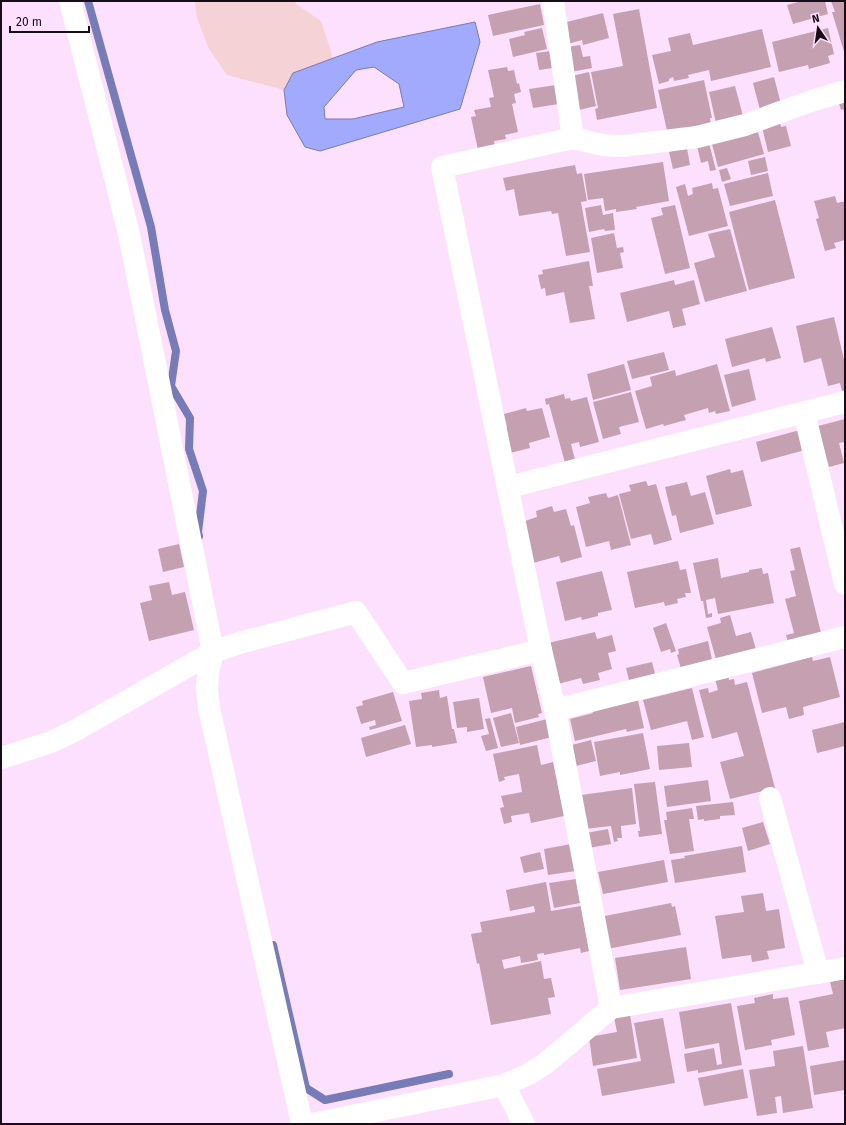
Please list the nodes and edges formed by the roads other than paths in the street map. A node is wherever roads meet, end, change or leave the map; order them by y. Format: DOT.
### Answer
graph roads {
  1 [pos="70,1"];
  2 [pos="553,1"];
  3 [pos="845,91"];
  4 [pos="573,138"];
  5 [pos="845,402"];
  6 [pos="804,412"];
  7 [pos="508,487"];
  8 [pos="845,584"];
  9 [pos="845,637"];
  10 [pos="541,650"];
  11 [pos="213,652"];
  12 [pos="556,710"];
  13 [pos="1,758"];
  14 [pos="770,798"];
  15 [pos="845,968"];
  16 [pos="818,973"];
  17 [pos="611,1008"];
  18 [pos="504,1084"];
  19 [pos="359,1119"];
  20 [pos="302,1124"];
  21 [pos="312,1124"];
  22 [pos="524,1124"];
  1 -- 11 [label="street"];
  2 -- 4 [label="street"];
  3 -- 4 [label="street"];
  4 -- 7 [label="street"];
  5 -- 6 [label="street"];
  6 -- 7 [label="street"];
  6 -- 8 [label="street"];
  7 -- 10 [label="street"];
  9 -- 12 [label="street"];
  10 -- 11 [label="street"];
  10 -- 12 [label="street"];
  11 -- 13 [label="street"];
  11 -- 20 [label="street"];
  12 -- 17 [label="street"];
  14 -- 16 [label="street"];
  15 -- 16 [label="street"];
  16 -- 17 [label="street"];
  17 -- 18 [label="street"];
  18 -- 19 [label="street"];
  18 -- 22 [label="street"];
  19 -- 21 [label="street"];
}
